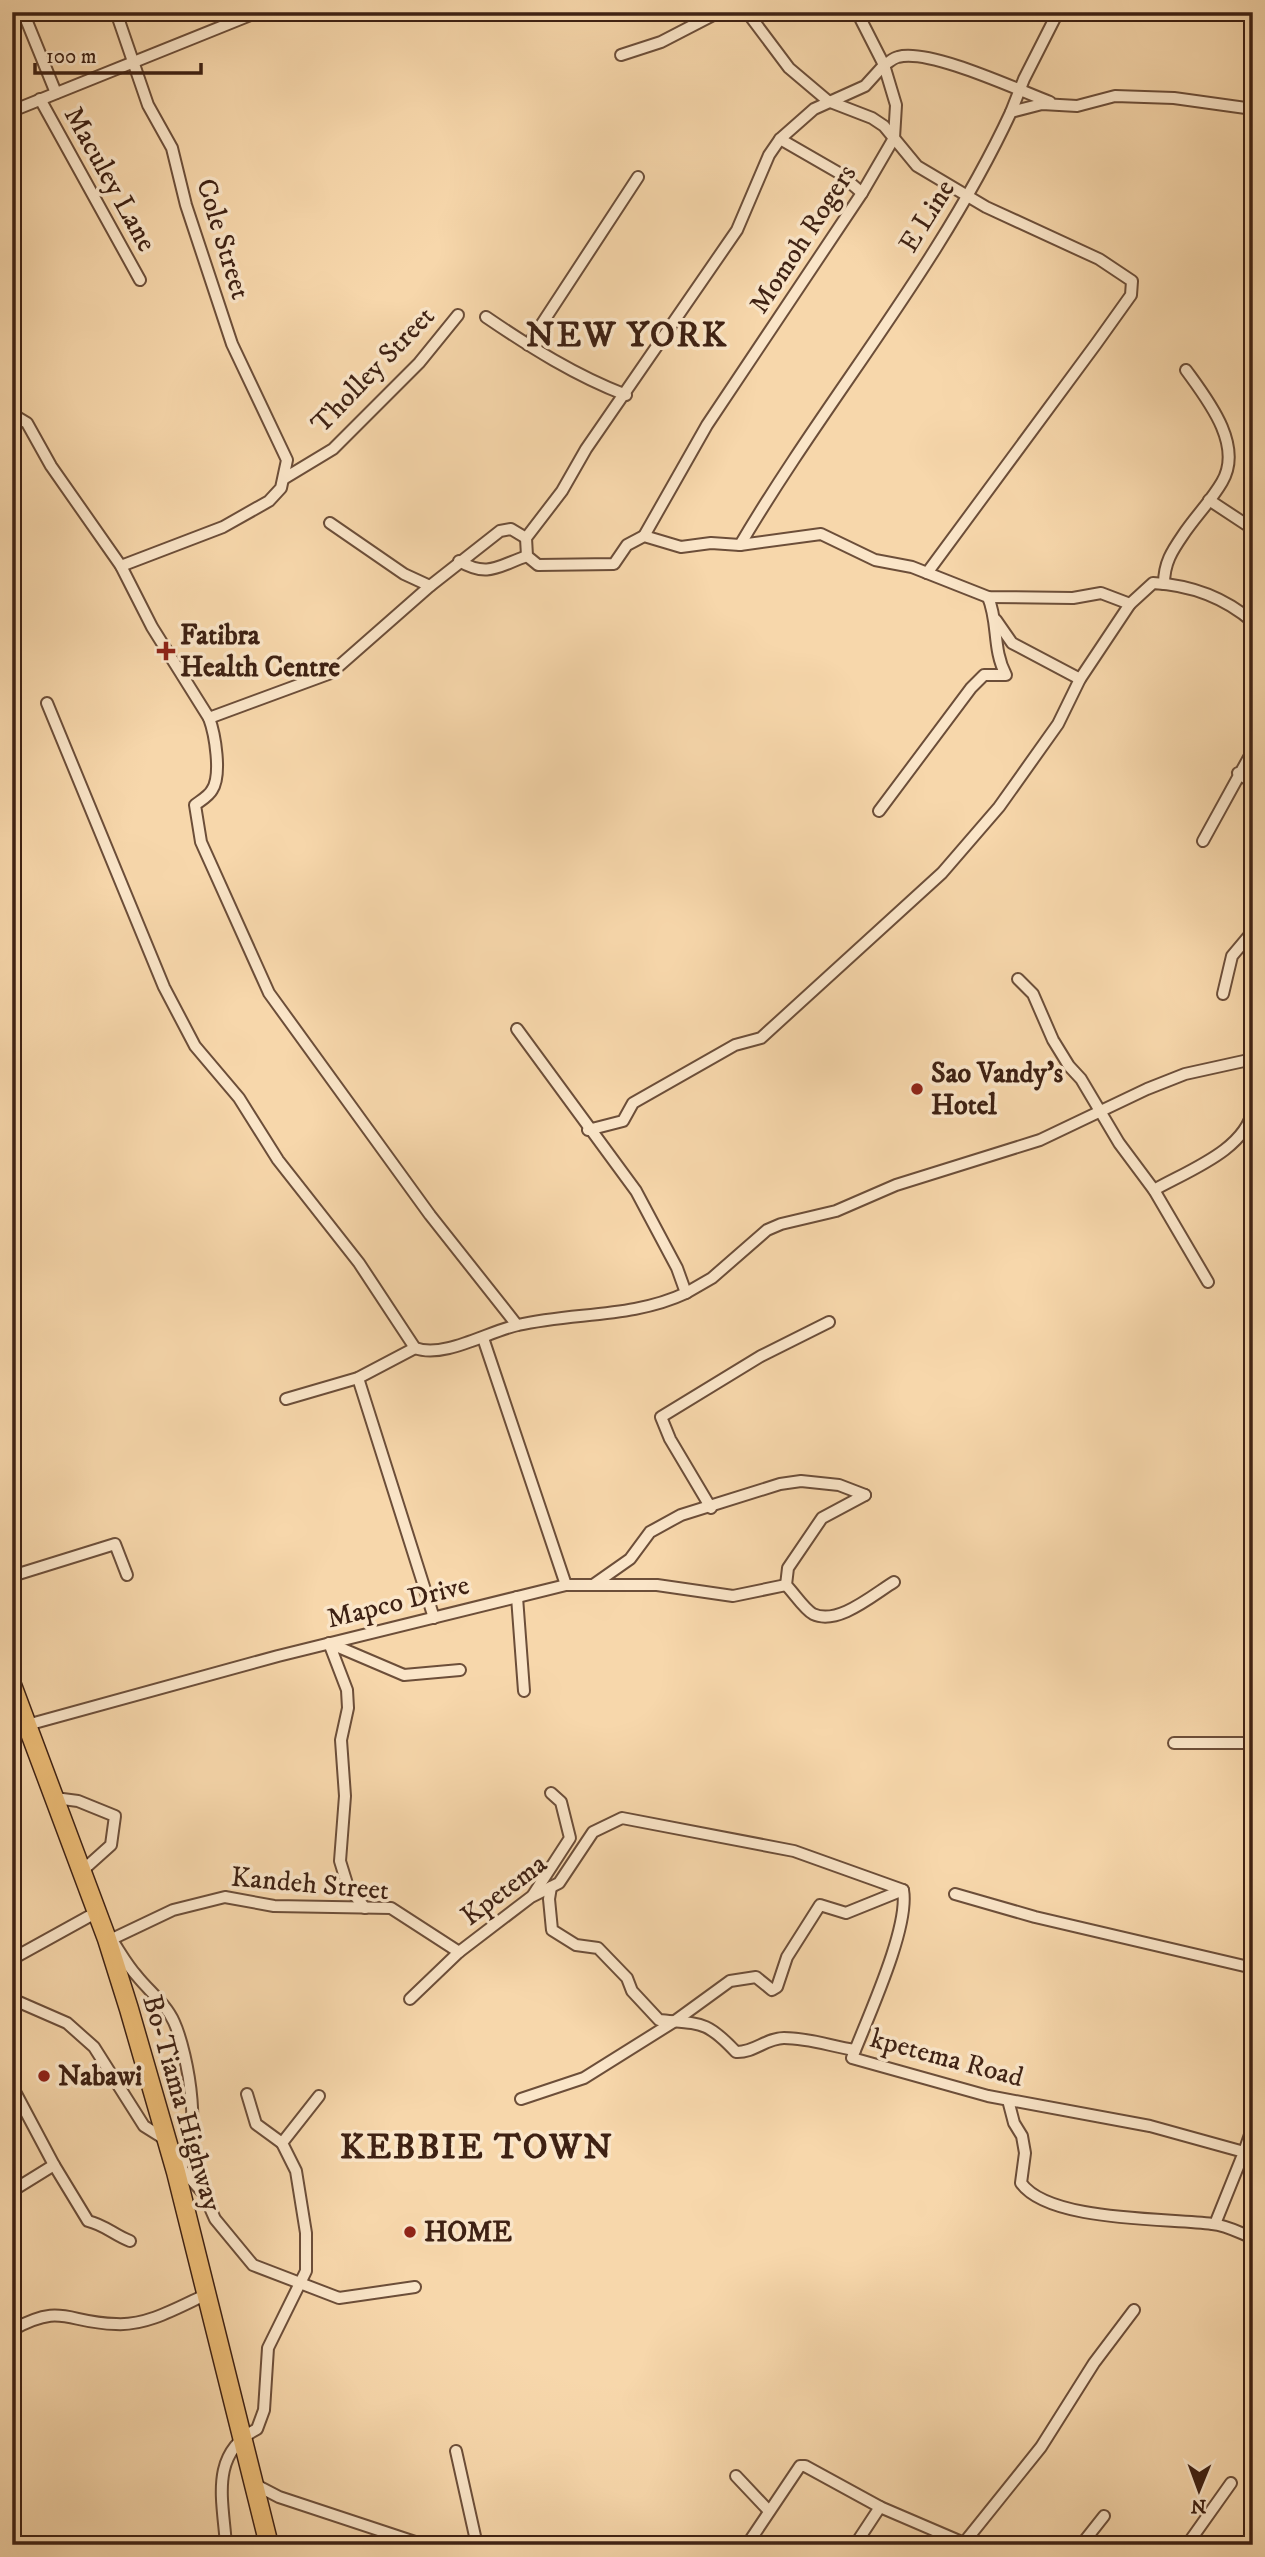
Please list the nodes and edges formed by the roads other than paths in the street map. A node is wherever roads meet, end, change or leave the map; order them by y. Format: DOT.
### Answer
graph roads {
  1 [pos="23,12"];
  2 [pos="117,12"];
  3 [pos="257,12"];
  4 [pos="719,12"];
  5 [pos="747,12"];
  6 [pos="857,12"];
  7 [pos="1058,12"];
  8 [pos="621,55"];
  9 [pos="132,60"];
  10 [pos="884,65"];
  11 [pos="1020,90"];
  12 [pos="56,93"];
  13 [pos="40,99"];
  14 [pos="828,101"];
  15 [pos="1059,105"];
  16 [pos="1253,109"];
  17 [pos="12,111"];
  18 [pos="1011,112"];
  19 [pos="894,138"];
  20 [pos="780,139"];
  21 [pos="638,177"];
  22 [pos="862,193"];
  23 [pos="968,197"];
  24 [pos="140,280"];
  25 [pos="458,315"];
  26 [pos="486,317"];
  27 [pos="527,345"];
  28 [pos="1186,370"];
  29 [pos="626,395"];
  30 [pos="12,414"];
  31 [pos="285,478"];
  32 [pos="1209,500"];
  33 [pos="330,523"];
  34 [pos="1253,529"];
  35 [pos="643,536"];
  36 [pos="526,538"];
  37 [pos="740,545"];
  38 [pos="527,556"];
  39 [pos="459,561"];
  40 [pos="121,566"];
  41 [pos="927,573"];
  42 [pos="1164,584"];
  43 [pos="430,586"];
  44 [pos="988,597"];
  45 [pos="1130,604"];
  46 [pos="995,619"];
  47 [pos="1253,622"];
  48 [pos="1080,679"];
  49 [pos="47,703"];
  50 [pos="209,718"];
  51 [pos="1253,750"];
  52 [pos="1238,773"];
  53 [pos="1253,783"];
  54 [pos="879,811"];
  55 [pos="1203,841"];
  56 [pos="1253,931"];
  57 [pos="1018,979"];
  58 [pos="1223,994"];
  59 [pos="517,1029"];
  60 [pos="1253,1059"];
  61 [pos="1253,1109"];
  62 [pos="1102,1111"];
  63 [pos="588,1130"];
  64 [pos="1154,1190"];
  65 [pos="1208,1282"];
  66 [pos="686,1293"];
  67 [pos="829,1322"];
  68 [pos="517,1325"];
  69 [pos="483,1338"];
  70 [pos="415,1348"];
  71 [pos="358,1378"];
  72 [pos="286,1399"];
  73 [pos="711,1508"];
  74 [pos="127,1575"];
  75 [pos="12,1576"];
  76 [pos="894,1582"];
  77 [pos="566,1585"];
  78 [pos="593,1585"];
  79 [pos="786,1585"];
  80 [pos="517,1597"];
  81 [pos="434,1618"];
  82 [pos="329,1643"];
  83 [pos="460,1670"];
  84 [pos="12,1685"];
  85 [pos="524,1691"];
  86 [pos="27,1725"];
  87 [pos="1174,1743"];
  88 [pos="1253,1743"];
  89 [pos="551,1793"];
  90 [pos="55,1798"];
  91 [pos="82,1871"];
  92 [pos="551,1887"];
  93 [pos="903,1890"];
  94 [pos="955,1894"];
  95 [pos="531,1897"];
  96 [pos="365,1908"];
  97 [pos="97,1912"];
  98 [pos="109,1939"];
  99 [pos="459,1952"];
  100 [pos="13,1958"];
  101 [pos="1253,1968"];
  102 [pos="410,1998"];
  103 [pos="12,1999"];
  104 [pos="675,2021"];
  105 [pos="855,2050"];
  106 [pos="12,2087"];
  107 [pos="247,2094"];
  108 [pos="319,2096"];
  109 [pos="521,2099"];
  110 [pos="1008,2100"];
  111 [pos="1253,2126"];
  112 [pos="168,2141"];
  113 [pos="282,2143"];
  114 [pos="1244,2152"];
  115 [pos="54,2165"];
  116 [pos="178,2170"];
  117 [pos="12,2191"];
  118 [pos="1215,2224"];
  119 [pos="1253,2238"];
  120 [pos="130,2241"];
  121 [pos="300,2283"];
  122 [pos="415,2287"];
  123 [pos="207,2294"];
  124 [pos="1134,2310"];
  125 [pos="12,2330"];
  126 [pos="240,2437"];
  127 [pos="456,2451"];
  128 [pos="736,2476"];
  129 [pos="251,2482"];
  130 [pos="1231,2483"];
  131 [pos="880,2507"];
  132 [pos="769,2511"];
  133 [pos="1104,2516"];
  134 [pos="965,2544"];
  135 [pos="226,2545"];
  136 [pos="269,2545"];
  137 [pos="424,2545"];
  138 [pos="477,2545"];
  139 [pos="747,2545"];
  140 [pos="855,2545"];
  141 [pos="1081,2545"];
  142 [pos="1187,2545"];
  1 -- 12 [label="street"];
  2 -- 9 [label="street, Cole Street"];
  3 -- 9 [label="street"];
  4 -- 8 [label="street"];
  5 -- 14 [label="street"];
  6 -- 10 [label="street, Momoh Rogers"];
  7 -- 11 [label="street, E Line"];
  9 -- 12 [label="street"];
  9 -- 31 [label="street, Cole Street"];
  10 -- 11 [label="street"];
  10 -- 14 [label="street"];
  10 -- 19 [label="street, Momoh Rogers"];
  11 -- 15 [label="street"];
  11 -- 18 [label="street, E Line"];
  12 -- 13 [label="street"];
  13 -- 17 [label="street"];
  13 -- 24 [label="street, Maculey Lane"];
  14 -- 19 [label="street"];
  14 -- 20 [label="street"];
  15 -- 16 [label="street"];
  15 -- 18 [label="street"];
  18 -- 23 [label="street, E Line"];
  19 -- 22 [label="street, Momoh Rogers"];
  19 -- 23 [label="street"];
  20 -- 22 [label="street"];
  20 -- 29 [label="street"];
  21 -- 27 [label="street"];
  22 -- 35 [label="street, Momoh Rogers"];
  23 -- 37 [label="street, E Line"];
  23 -- 41 [label="street"];
  25 -- 31 [label="street, Tholley Street"];
  26 -- 27 [label="street"];
  27 -- 29 [label="street"];
  28 -- 32 [label="street"];
  29 -- 36 [label="street"];
  30 -- 40 [label="street"];
  31 -- 40 [label="street, Tholley Street"];
  32 -- 34 [label="street"];
  32 -- 42 [label="street"];
  33 -- 43 [label="street"];
  35 -- 37 [label="street"];
  35 -- 38 [label="street, Momoh Rogers"];
  36 -- 38 [label="street"];
  36 -- 39 [label="street"];
  37 -- 41 [label="street"];
  38 -- 39 [label="street"];
  39 -- 43 [label="street"];
  40 -- 50 [label="street"];
  41 -- 44 [label="street"];
  42 -- 45 [label="street"];
  42 -- 47 [label="street"];
  43 -- 50 [label="street"];
  44 -- 45 [label="street"];
  44 -- 46 [label="street"];
  45 -- 48 [label="street"];
  46 -- 48 [label="street"];
  46 -- 54 [label="street"];
  48 -- 63 [label="street"];
  49 -- 70 [label="street"];
  50 -- 68 [label="street"];
  51 -- 52 [label="street"];
  52 -- 53 [label="street"];
  52 -- 55 [label="street"];
  56 -- 58 [label="street"];
  57 -- 62 [label="street"];
  59 -- 63 [label="street"];
  60 -- 62 [label="street"];
  61 -- 64 [label="street"];
  62 -- 64 [label="street"];
  62 -- 66 [label="street"];
  63 -- 66 [label="street"];
  64 -- 65 [label="street"];
  66 -- 68 [label="street"];
  67 -- 73 [label="street"];
  68 -- 69 [label="street"];
  69 -- 70 [label="street"];
  69 -- 77 [label="street"];
  70 -- 71 [label="street"];
  71 -- 72 [label="street"];
  71 -- 81 [label="street"];
  73 -- 78 [label="street"];
  73 -- 79 [label="street"];
  74 -- 75 [label="street"];
  76 -- 79 [label="street"];
  77 -- 78 [label="street, Mapco Drive"];
  77 -- 80 [label="street, Mapco Drive"];
  78 -- 79 [label="street, Mapco Drive"];
  80 -- 81 [label="street, Mapco Drive"];
  80 -- 85 [label="street"];
  81 -- 82 [label="street, Mapco Drive"];
  82 -- 83 [label="street"];
  82 -- 86 [label="street, Mapco Drive"];
  82 -- 96 [label="street"];
  84 -- 86 [label="highway, Bo-Tiama Highway"];
  86 -- 90 [label="highway, Bo-Tiama Highway"];
  87 -- 88 [label="street"];
  89 -- 95 [label="street"];
  90 -- 91 [label="highway, Bo-Tiama Highway"];
  90 -- 91 [label="street"];
  91 -- 97 [label="highway, Bo-Tiama Highway"];
  92 -- 93 [label="street, Kpetema"];
  92 -- 95 [label="street, Kpetema"];
  92 -- 104 [label="street"];
  93 -- 104 [label="street"];
  93 -- 105 [label="street, kpetema Road"];
  94 -- 101 [label="street"];
  95 -- 99 [label="street, Kpetema"];
  96 -- 98 [label="street, Kandeh Street"];
  96 -- 99 [label="street, Kandeh Street"];
  97 -- 98 [label="highway, Bo-Tiama Highway"];
  97 -- 100 [label="street"];
  98 -- 112 [label="highway, Bo-Tiama Highway"];
  98 -- 116 [label="street"];
  99 -- 102 [label="street, Kpetema"];
  103 -- 112 [label="street"];
  104 -- 105 [label="street"];
  104 -- 109 [label="street"];
  105 -- 110 [label="street, kpetema Road"];
  106 -- 115 [label="street"];
  107 -- 113 [label="street"];
  108 -- 113 [label="street"];
  110 -- 114 [label="street, kpetema Road"];
  110 -- 118 [label="street"];
  111 -- 114 [label="street"];
  112 -- 116 [label="highway, Bo-Tiama Highway"];
  113 -- 121 [label="street"];
  114 -- 118 [label="street"];
  115 -- 117 [label="street"];
  115 -- 120 [label="street"];
  116 -- 121 [label="street"];
  116 -- 123 [label="highway, Bo-Tiama Highway"];
  118 -- 119 [label="street"];
  121 -- 122 [label="street"];
  121 -- 126 [label="street"];
  123 -- 125 [label="street"];
  123 -- 126 [label="highway, Bo-Tiama Highway"];
  124 -- 134 [label="street"];
  126 -- 129 [label="highway, Bo-Tiama Highway"];
  126 -- 135 [label="street"];
  127 -- 138 [label="street"];
  128 -- 132 [label="street"];
  129 -- 136 [label="highway, Bo-Tiama Highway"];
  129 -- 137 [label="street"];
  130 -- 142 [label="street"];
  131 -- 132 [label="street"];
  131 -- 134 [label="street"];
  131 -- 140 [label="street"];
  132 -- 139 [label="street"];
  133 -- 141 [label="street"];
}
